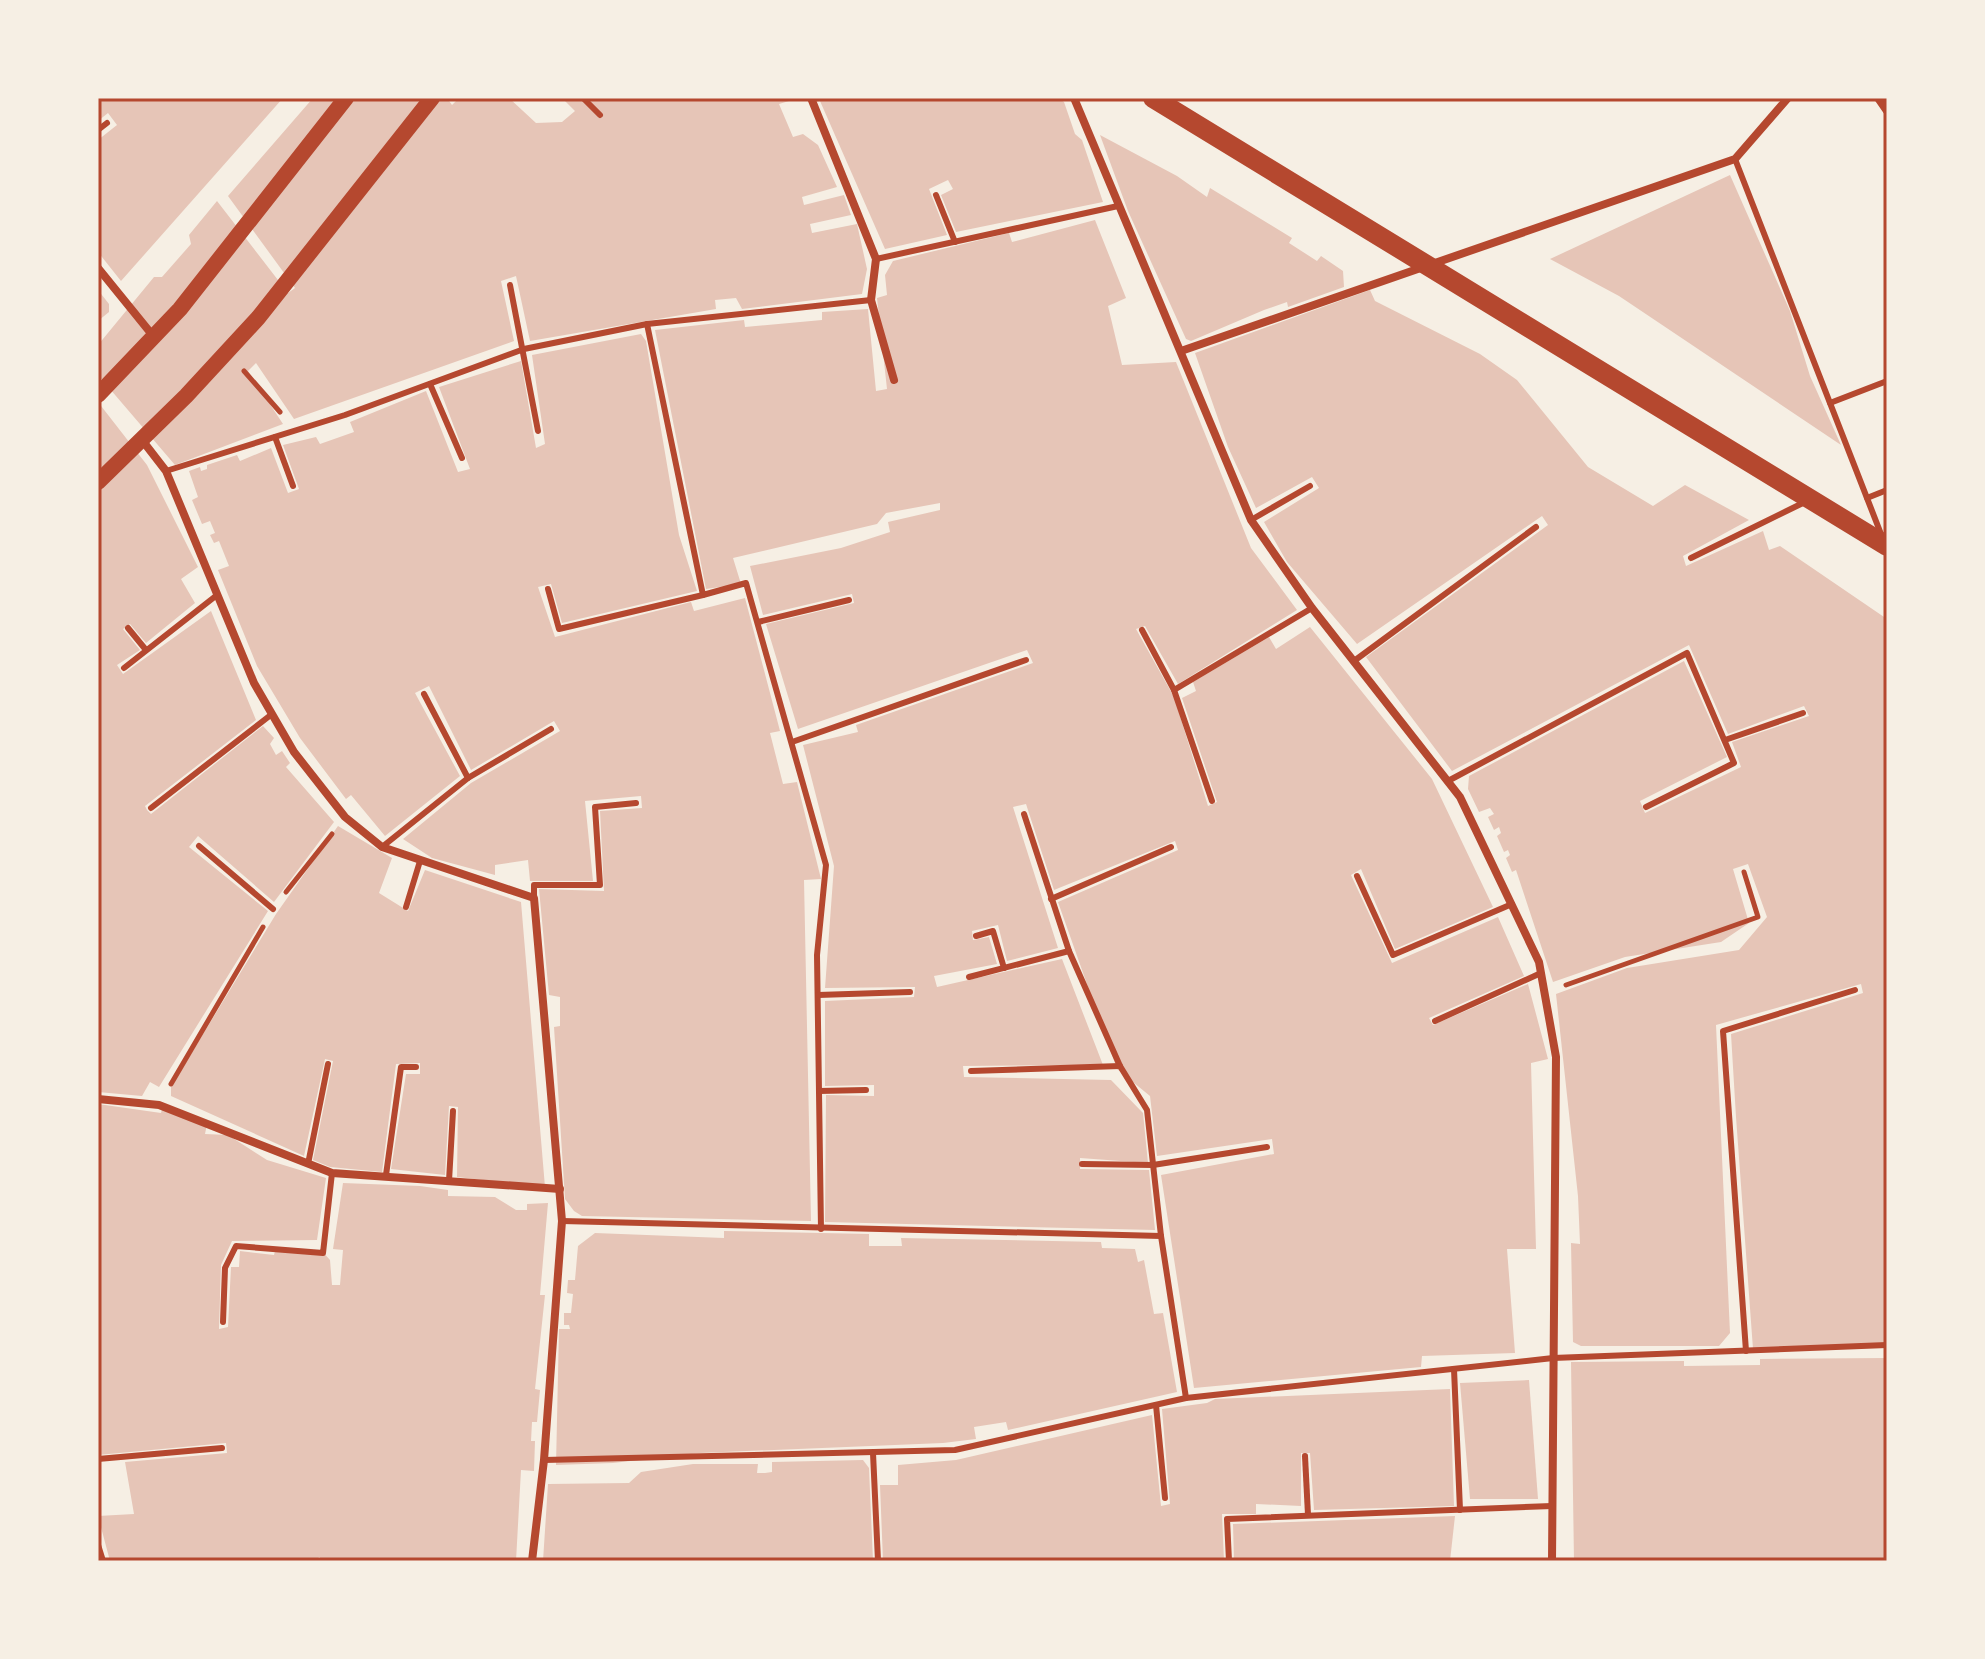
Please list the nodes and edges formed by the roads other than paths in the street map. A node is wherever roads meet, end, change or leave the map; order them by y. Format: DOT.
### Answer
graph roads {
  1 [pos="346,98"];
  2 [pos="432,98"];
  3 [pos="583,98"];
  4 [pos="811,98"];
  5 [pos="1074,98"];
  6 [pos="1153,98"];
  7 [pos="1788,98"];
  8 [pos="1878,98"];
  9 [pos="1887,111"];
  10 [pos="600,115"];
  11 [pos="107,123"];
  12 [pos="98,130"];
  13 [pos="1735,159"];
  14 [pos="936,195"];
  15 [pos="1118,206"];
  16 [pos="955,242"];
  17 [pos="876,259"];
  18 [pos="1426,263"];
  19 [pos="98,268"];
  20 [pos="510,285"];
  21 [pos="871,300"];
  22 [pos="647,324"];
  23 [pos="154,337"];
  24 [pos="524,349"];
  25 [pos="1181,351"];
  26 [pos="894,380"];
  27 [pos="1887,381"];
  28 [pos="430,384"];
  29 [pos="98,395"];
  30 [pos="1830,403"];
  31 [pos="538,431"];
  32 [pos="275,437"];
  33 [pos="142,440"];
  34 [pos="462,458"];
  35 [pos="166,471"];
  36 [pos="98,482"];
  37 [pos="293,486"];
  38 [pos="1310,486"];
  39 [pos="1887,490"];
  40 [pos="1867,498"];
  41 [pos="1808,501"];
  42 [pos="1251,520"];
  43 [pos="1536,527"];
  44 [pos="1886,545"];
  45 [pos="1691,558"];
  46 [pos="548,589"];
  47 [pos="217,595"];
  48 [pos="703,595"];
  49 [pos="849,600"];
  50 [pos="1312,608"];
  51 [pos="758,622"];
  52 [pos="128,628"];
  53 [pos="1142,630"];
  54 [pos="146,650"];
  55 [pos="1026,660"];
  56 [pos="1354,661"];
  57 [pos="124,668"];
  58 [pos="1174,690"];
  59 [pos="424,694"];
  60 [pos="1803,713"];
  61 [pos="272,714"];
  62 [pos="551,729"];
  63 [pos="1725,740"];
  64 [pos="792,742"];
  65 [pos="468,778"];
  66 [pos="1448,781"];
  67 [pos="1212,801"];
  68 [pos="636,803"];
  69 [pos="1646,807"];
  70 [pos="151,808"];
  71 [pos="1024,814"];
  72 [pos="199,846"];
  73 [pos="382,847"];
  74 [pos="1171,847"];
  75 [pos="420,861"];
  76 [pos="1357,876"];
  77 [pos="534,898"];
  78 [pos="1051,899"];
  79 [pos="1512,904"];
  80 [pos="406,907"];
  81 [pos="273,909"];
  82 [pos="976,936"];
  83 [pos="1069,951"];
  84 [pos="1004,968"];
  85 [pos="1541,973"];
  86 [pos="969,977"];
  87 [pos="1855,990"];
  88 [pos="910,992"];
  89 [pos="818,995"];
  90 [pos="1435,1021"];
  91 [pos="328,1064"];
  92 [pos="1120,1066"];
  93 [pos="416,1067"];
  94 [pos="971,1071"];
  95 [pos="866,1090"];
  96 [pos="819,1091"];
  97 [pos="98,1099"];
  98 [pos="453,1111"];
  99 [pos="1267,1147"];
  100 [pos="308,1164"];
  101 [pos="1082,1164"];
  102 [pos="1153,1165"];
  103 [pos="332,1173"];
  104 [pos="386,1175"];
  105 [pos="449,1181"];
  106 [pos="560,1189"];
  107 [pos="562,1221"];
  108 [pos="821,1229"];
  109 [pos="1161,1236"];
  110 [pos="223,1322"];
  111 [pos="1887,1345"];
  112 [pos="1746,1351"];
  113 [pos="1553,1358"];
  114 [pos="1454,1369"];
  115 [pos="1186,1398"];
  116 [pos="1156,1405"];
  117 [pos="222,1448"];
  118 [pos="873,1453"];
  119 [pos="1305,1456"];
  120 [pos="98,1459"];
  121 [pos="544,1460"];
  122 [pos="1165,1498"];
  123 [pos="1552,1506"];
  124 [pos="1460,1510"];
  125 [pos="1308,1515"];
  126 [pos="98,1545"];
  127 [pos="103,1561"];
  128 [pos="532,1561"];
  129 [pos="878,1561"];
  130 [pos="1229,1561"];
  131 [pos="1552,1561"];
  1 -- 23 [label="main road"];
  2 -- 33 [label="main road"];
  3 -- 10 [label="lane"];
  4 -- 17 [label="street"];
  5 -- 15 [label="street"];
  6 -- 18 [label="main road"];
  7 -- 13 [label="street"];
  8 -- 9 [label="street"];
  11 -- 12 [label="lane"];
  13 -- 18 [label="street"];
  13 -- 30 [label="lane"];
  14 -- 16 [label="lane"];
  15 -- 16 [label="lane"];
  15 -- 25 [label="street"];
  16 -- 17 [label="lane"];
  17 -- 21 [label="street"];
  18 -- 25 [label="street"];
  18 -- 41 [label="main road"];
  19 -- 23 [label="street"];
  20 -- 24 [label="lane"];
  21 -- 22 [label="lane"];
  21 -- 26 [label="street"];
  22 -- 24 [label="lane"];
  22 -- 48 [label="lane"];
  23 -- 29 [label="main road"];
  24 -- 28 [label="lane"];
  24 -- 31 [label="lane"];
  25 -- 42 [label="street"];
  27 -- 30 [label="lane"];
  28 -- 32 [label="lane"];
  28 -- 34 [label="lane"];
  30 -- 40 [label="lane"];
  32 -- 35 [label="lane"];
  32 -- 37 [label="lane"];
  33 -- 35 [label="street"];
  33 -- 36 [label="main road"];
  35 -- 47 [label="street"];
  38 -- 42 [label="lane"];
  39 -- 40 [label="lane"];
  40 -- 44 [label="lane"];
  41 -- 44 [label="main road"];
  41 -- 45 [label="lane"];
  42 -- 50 [label="street"];
  43 -- 56 [label="lane"];
  46 -- 48 [label="lane"];
  47 -- 54 [label="lane"];
  47 -- 61 [label="street"];
  48 -- 51 [label="lane"];
  49 -- 51 [label="lane"];
  50 -- 56 [label="street"];
  50 -- 58 [label="lane"];
  51 -- 64 [label="lane"];
  52 -- 54 [label="lane"];
  53 -- 58 [label="lane"];
  54 -- 57 [label="lane"];
  55 -- 64 [label="lane"];
  56 -- 66 [label="street"];
  58 -- 67 [label="lane"];
  59 -- 65 [label="lane"];
  60 -- 63 [label="lane"];
  61 -- 70 [label="lane"];
  61 -- 73 [label="street"];
  62 -- 65 [label="lane"];
  63 -- 66 [label="lane"];
  63 -- 69 [label="lane"];
  64 -- 89 [label="lane"];
  65 -- 73 [label="lane"];
  66 -- 79 [label="street"];
  68 -- 77 [label="lane"];
  71 -- 78 [label="lane"];
  72 -- 81 [label="lane"];
  73 -- 75 [label="street"];
  74 -- 78 [label="lane"];
  75 -- 77 [label="street"];
  75 -- 80 [label="lane"];
  76 -- 79 [label="lane"];
  77 -- 106 [label="street"];
  78 -- 83 [label="lane"];
  79 -- 85 [label="street"];
  82 -- 84 [label="lane"];
  83 -- 84 [label="lane"];
  83 -- 92 [label="lane"];
  84 -- 86 [label="lane"];
  85 -- 90 [label="lane"];
  85 -- 113 [label="street"];
  87 -- 112 [label="lane"];
  88 -- 89 [label="lane"];
  89 -- 96 [label="lane"];
  91 -- 100 [label="lane"];
  92 -- 94 [label="lane"];
  92 -- 102 [label="lane"];
  93 -- 104 [label="lane"];
  95 -- 96 [label="lane"];
  96 -- 108 [label="lane"];
  97 -- 100 [label="street"];
  98 -- 105 [label="lane"];
  99 -- 102 [label="lane"];
  100 -- 103 [label="street"];
  101 -- 102 [label="lane"];
  102 -- 109 [label="lane"];
  103 -- 104 [label="street"];
  103 -- 110 [label="lane"];
  104 -- 105 [label="street"];
  105 -- 106 [label="street"];
  106 -- 107 [label="street"];
  107 -- 108 [label="lane"];
  107 -- 121 [label="street"];
  108 -- 109 [label="lane"];
  109 -- 115 [label="lane"];
  111 -- 112 [label="lane"];
  112 -- 113 [label="lane"];
  113 -- 114 [label="lane"];
  113 -- 123 [label="street"];
  114 -- 115 [label="lane"];
  114 -- 124 [label="lane"];
  115 -- 116 [label="lane"];
  116 -- 118 [label="lane"];
  116 -- 122 [label="lane"];
  117 -- 120 [label="lane"];
  118 -- 121 [label="lane"];
  118 -- 129 [label="lane"];
  119 -- 125 [label="lane"];
  121 -- 128 [label="street"];
  123 -- 124 [label="lane"];
  123 -- 131 [label="street"];
  124 -- 125 [label="lane"];
  125 -- 130 [label="lane"];
  126 -- 127 [label="lane"];
}
